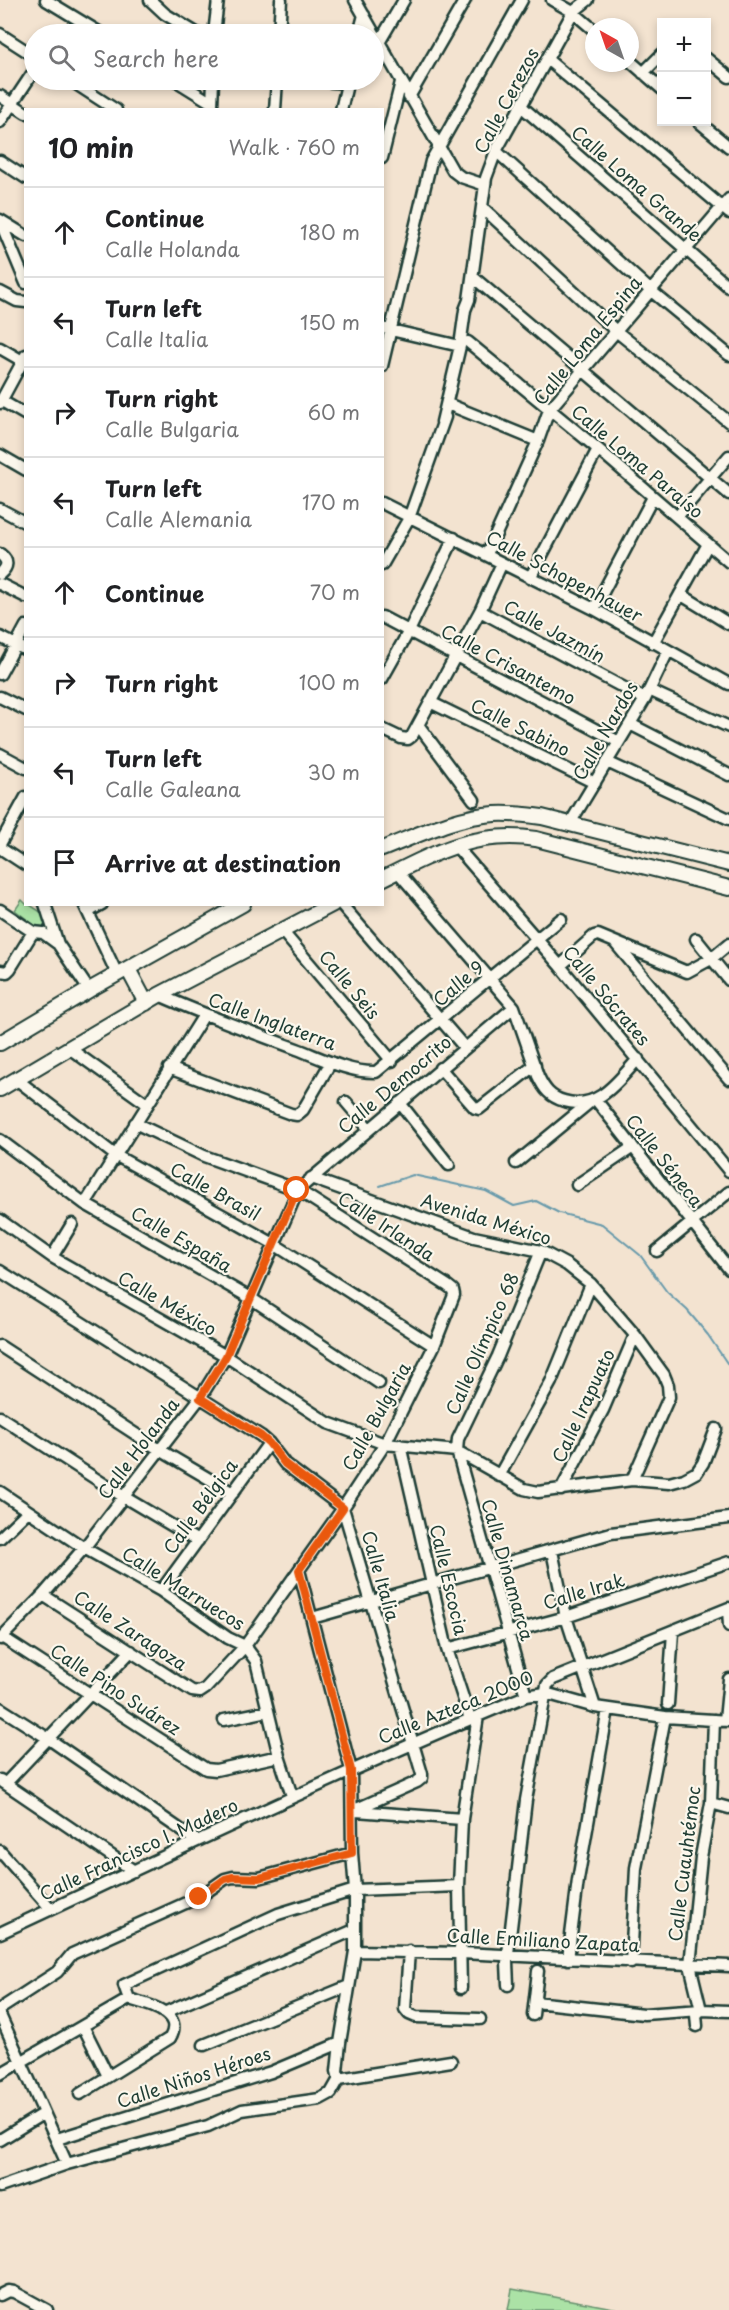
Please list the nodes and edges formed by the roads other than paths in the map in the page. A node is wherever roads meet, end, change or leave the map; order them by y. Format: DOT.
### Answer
graph roads {
  1 [pos="46,0"];
  2 [pos="150,0"];
  3 [pos="281,0"];
  4 [pos="355,0"];
  5 [pos="404,0"];
  6 [pos="465,0"];
  7 [pos="522,0"];
  8 [pos="552,0"];
  9 [pos="588,0"];
  10 [pos="217,1"];
  11 [pos="573,12"];
  12 [pos="364,15"];
  13 [pos="585,22"];
  14 [pos="86,24"];
  15 [pos="182,24"];
  16 [pos="215,24"];
  17 [pos="280,24"];
  18 [pos="362,24"];
  19 [pos="370,24"];
  20 [pos="0,34"];
  21 [pos="384,34"];
  22 [pos="384,49"];
  23 [pos="24,50"];
  24 [pos="657,59"];
  25 [pos="548,60"];
  26 [pos="711,62"];
  27 [pos="639,70"];
  28 [pos="643,73"];
  29 [pos="729,77"];
  30 [pos="401,82"];
  31 [pos="657,85"];
  32 [pos="24,86"];
  33 [pos="85,90"];
  34 [pos="189,90"];
  35 [pos="213,90"];
  36 [pos="276,90"];
  37 [pos="346,90"];
  38 [pos="0,96"];
  39 [pos="409,97"];
  40 [pos="12,104"];
  41 [pos="212,106"];
  42 [pos="521,106"];
  43 [pos="113,108"];
  44 [pos="275,108"];
  45 [pos="341,108"];
  46 [pos="24,112"];
  47 [pos="0,122"];
  48 [pos="704,126"];
  49 [pos="729,147"];
  50 [pos="438,148"];
  51 [pos="384,150"];
  52 [pos="496,151"];
  53 [pos="0,161"];
  54 [pos="24,177"];
  55 [pos="485,185"];
  56 [pos="727,207"];
  57 [pos="483,208"];
  58 [pos="0,221"];
  59 [pos="24,235"];
  60 [pos="685,250"];
  61 [pos="473,277"];
  62 [pos="24,278"];
  63 [pos="729,287"];
  64 [pos="650,290"];
  65 [pos="0,293"];
  66 [pos="24,302"];
  67 [pos="387,329"];
  68 [pos="616,330"];
  69 [pos="464,344"];
  70 [pos="0,348"];
  71 [pos="384,351"];
  72 [pos="729,355"];
  73 [pos="24,360"];
  74 [pos="583,369"];
  75 [pos="0,401"];
  76 [pos="450,405"];
  77 [pos="549,410"];
  78 [pos="24,414"];
  79 [pos="442,422"];
  80 [pos="729,422"];
  81 [pos="538,441"];
  82 [pos="598,449"];
  83 [pos="0,455"];
  84 [pos="729,456"];
  85 [pos="24,469"];
  86 [pos="710,477"];
  87 [pos="729,494"];
  88 [pos="653,497"];
  89 [pos="384,504"];
  90 [pos="0,508"];
  91 [pos="677,517"];
  92 [pos="409,518"];
  93 [pos="24,522"];
  94 [pos="454,538"];
  95 [pos="708,544"];
  96 [pos="0,554"];
  97 [pos="487,554"];
  98 [pos="384,562"];
  99 [pos="729,562"];
  100 [pos="502,563"];
  101 [pos="0,574"];
  102 [pos="530,578"];
  103 [pos="0,584"];
  104 [pos="680,594"];
  105 [pos="24,596"];
  106 [pos="594,609"];
  107 [pos="480,611"];
  108 [pos="384,618"];
  109 [pos="729,624"];
  110 [pos="409,631"];
  111 [pos="0,637"];
  112 [pos="653,643"];
  113 [pos="20,647"];
  114 [pos="668,651"];
  115 [pos="456,656"];
  116 [pos="0,674"];
  117 [pos="384,675"];
  118 [pos="728,685"];
  119 [pos="647,695"];
  120 [pos="0,697"];
  121 [pos="432,702"];
  122 [pos="24,709"];
  123 [pos="630,724"];
  124 [pos="419,726"];
  125 [pos="729,727"];
  126 [pos="384,730"];
  127 [pos="619,742"];
  128 [pos="0,754"];
  129 [pos="607,762"];
  130 [pos="24,767"];
  131 [pos="729,775"];
  132 [pos="595,783"];
  133 [pos="474,800"];
  134 [pos="24,801"];
  135 [pos="729,819"];
  136 [pos="569,825"];
  137 [pos="455,845"];
  138 [pos="0,846"];
  139 [pos="384,848"];
  140 [pos="24,864"];
  141 [pos="729,864"];
  142 [pos="398,872"];
  143 [pos="384,878"];
  144 [pos="729,888"];
  145 [pos="46,906"];
  146 [pos="239,906"];
  147 [pos="329,906"];
  148 [pos="343,906"];
  149 [pos="86,908"];
  150 [pos="0,910"];
  151 [pos="561,919"];
  152 [pos="282,931"];
  153 [pos="33,932"];
  154 [pos="696,939"];
  155 [pos="536,940"];
  156 [pos="614,942"];
  157 [pos="58,944"];
  158 [pos="729,944"];
  159 [pos="711,959"];
  160 [pos="560,966"];
  161 [pos="0,971"];
  162 [pos="122,971"];
  163 [pos="490,979"];
  164 [pos="729,980"];
  165 [pos="89,990"];
  166 [pos="159,996"];
  167 [pos="146,1003"];
  168 [pos="514,1007"];
  169 [pos="204,1015"];
  170 [pos="441,1020"];
  171 [pos="0,1043"];
  172 [pos="69,1048"];
  173 [pos="465,1048"];
  174 [pos="638,1059"];
  175 [pos="392,1061"];
  176 [pos="331,1062"];
  177 [pos="535,1065"];
  178 [pos="170,1068"];
  179 [pos="440,1068"];
  180 [pos="376,1072"];
  181 [pos="16,1079"];
  182 [pos="729,1080"];
  183 [pos="0,1089"];
  184 [pos="593,1101"];
  185 [pos="346,1102"];
  186 [pos="400,1103"];
  187 [pos="147,1104"];
  188 [pos="135,1123"];
  189 [pos="369,1129"];
  190 [pos="0,1140"];
  191 [pos="633,1147"];
  192 [pos="115,1155"];
  193 [pos="516,1163"];
  194 [pos="449,1166"];
  195 [pos="729,1171"];
  196 [pos="311,1178"];
  197 [pos="577,1185"];
  198 [pos="297,1190"];
  199 [pos="729,1192"];
  200 [pos="85,1204"];
  201 [pos="0,1220"];
  202 [pos="691,1223"];
  203 [pos="72,1224"];
  204 [pos="274,1244"];
  205 [pos="541,1251"];
  206 [pos="657,1251"];
  207 [pos="52,1257"];
  208 [pos="729,1269"];
  209 [pos="0,1271"];
  210 [pos="591,1284"];
  211 [pos="453,1290"];
  212 [pos="252,1299"];
  213 [pos="635,1335"];
  214 [pos="0,1346"];
  215 [pos="434,1346"];
  216 [pos="226,1356"];
  217 [pos="379,1383"];
  218 [pos="200,1398"];
  219 [pos="0,1417"];
  220 [pos="716,1429"];
  221 [pos="269,1443"];
  222 [pos="385,1444"];
  223 [pos="400,1445"];
  224 [pos="160,1450"];
  225 [pos="457,1451"];
  226 [pos="499,1476"];
  227 [pos="632,1480"];
  228 [pos="561,1490"];
  229 [pos="0,1492"];
  230 [pos="233,1492"];
  231 [pos="124,1497"];
  232 [pos="343,1508"];
  233 [pos="28,1511"];
  234 [pos="729,1518"];
  235 [pos="0,1538"];
  236 [pos="198,1540"];
  237 [pos="84,1548"];
  238 [pos="552,1551"];
  239 [pos="729,1562"];
  240 [pos="489,1568"];
  241 [pos="299,1570"];
  242 [pos="432,1585"];
  243 [pos="160,1592"];
  244 [pos="43,1595"];
  245 [pos="370,1602"];
  246 [pos="729,1614"];
  247 [pos="566,1617"];
  248 [pos="312,1618"];
  249 [pos="729,1626"];
  250 [pos="506,1632"];
  251 [pos="673,1632"];
  252 [pos="1,1638"];
  253 [pos="244,1646"];
  254 [pos="447,1649"];
  255 [pos="130,1651"];
  256 [pos="581,1668"];
  257 [pos="729,1679"];
  258 [pos="200,1692"];
  259 [pos="545,1693"];
  260 [pos="91,1694"];
  261 [pos="526,1696"];
  262 [pos="668,1704"];
  263 [pos="595,1707"];
  264 [pos="0,1708"];
  265 [pos="608,1709"];
  266 [pos="268,1712"];
  267 [pos="665,1717"];
  268 [pos="474,1718"];
  269 [pos="225,1720"];
  270 [pos="723,1721"];
  271 [pos="49,1739"];
  272 [pos="412,1743"];
  273 [pos="279,1756"];
  274 [pos="351,1770"];
  275 [pos="3,1782"];
  276 [pos="292,1796"];
  277 [pos="711,1803"];
  278 [pos="729,1808"];
  279 [pos="352,1811"];
  280 [pos="462,1819"];
  281 [pos="197,1841"];
  282 [pos="0,1851"];
  283 [pos="352,1853"];
  284 [pos="134,1871"];
  285 [pos="459,1886"];
  286 [pos="356,1890"];
  287 [pos="51,1909"];
  288 [pos="354,1930"];
  289 [pos="0,1933"];
  290 [pos="355,1951"];
  291 [pos="409,1951"];
  292 [pos="461,1953"];
  293 [pos="508,1957"];
  294 [pos="568,1959"];
  295 [pos="631,1963"];
  296 [pos="690,1965"];
  297 [pos="729,1966"];
  298 [pos="537,1971"];
  299 [pos="508,1985"];
  300 [pos="349,1986"];
  301 [pos="461,1988"];
  302 [pos="129,1999"];
  303 [pos="535,2002"];
  304 [pos="0,2009"];
  305 [pos="701,2010"];
  306 [pos="729,2011"];
  307 [pos="166,2012"];
  308 [pos="0,2015"];
  309 [pos="533,2015"];
  310 [pos="480,2019"];
  311 [pos="83,2026"];
  312 [pos="697,2026"];
  313 [pos="339,2043"];
  314 [pos="204,2045"];
  315 [pos="451,2061"];
  316 [pos="21,2062"];
  317 [pos="0,2074"];
  318 [pos="108,2076"];
  319 [pos="339,2077"];
  320 [pos="80,2094"];
  321 [pos="44,2113"];
  322 [pos="57,2139"];
  323 [pos="0,2140"];
  324 [pos="67,2164"];
  325 [pos="0,2187"];
  326 [pos="0,2295"];
  327 [pos="47,2310"];
  1 -- 14 [label="street"];
  2 -- 15 [label="street"];
  3 -- 17 [label="street"];
  4 -- 12 [label="street"];
  5 -- 21 [label="street"];
  6 -- 39 [label="street"];
  7 -- 50 [label="street"];
  8 -- 11 [label="street"];
  9 -- 11 [label="street, Calle Cerezos"];
  10 -- 16 [label="street"];
  11 -- 13 [label="street"];
  11 -- 25 [label="street, Calle Cerezos"];
  12 -- 18 [label="street"];
  12 -- 19 [label="street"];
  20 -- 23 [label="street"];
  22 -- 30 [label="street"];
  24 -- 28 [label="street"];
  25 -- 42 [label="street, Calle Cerezos"];
  25 -- 56 [label="street"];
  26 -- 29 [label="street"];
  27 -- 28 [label="street"];
  28 -- 31 [label="street"];
  30 -- 39 [label="street"];
  30 -- 51 [label="street"];
  32 -- 40 [label="street"];
  33 -- 43 [label="street"];
  34 -- 41 [label="street"];
  35 -- 41 [label="street"];
  36 -- 44 [label="street"];
  37 -- 45 [label="street"];
  38 -- 40 [label="street"];
  39 -- 50 [label="street"];
  40 -- 46 [label="street"];
  40 -- 47 [label="street"];
  42 -- 52 [label="street, Calle Cerezos"];
  42 -- 60 [label="street, Calle Loma Grande"];
  48 -- 49 [label="street"];
  50 -- 55 [label="street"];
  50 -- 67 [label="street"];
  52 -- 55 [label="street, Calle Cerezos"];
  52 -- 64 [label="street"];
  53 -- 54 [label="street"];
  55 -- 57 [label="street, Calle Cerezos"];
  56 -- 60 [label="street, Calle Loma Espina"];
  57 -- 61 [label="street, Calle Cerezos"];
  57 -- 68 [label="street"];
  58 -- 59 [label="street"];
  58 -- 62 [label="street"];
  60 -- 63 [label="street, Calle Loma Grande"];
  60 -- 64 [label="street, Calle Loma Espina"];
  61 -- 69 [label="street, Calle Cerezos"];
  61 -- 74 [label="street"];
  64 -- 68 [label="street, Calle Loma Espina"];
  64 -- 72 [label="street"];
  65 -- 66 [label="street"];
  67 -- 69 [label="street"];
  67 -- 71 [label="street"];
  68 -- 74 [label="street, Calle Loma Espina"];
  68 -- 80 [label="street"];
  69 -- 76 [label="street, Calle Cerezos"];
  69 -- 77 [label="street, Calle Loma Paraíso"];
  69 -- 79 [label="street, Calle Cerezos"];
  70 -- 73 [label="street"];
  73 -- 75 [label="street"];
  74 -- 77 [label="street, Calle Loma Espina"];
  74 -- 86 [label="street"];
  75 -- 78 [label="street"];
  76 -- 79 [label="street, Calle Cerezos"];
  76 -- 81 [label="street"];
  77 -- 81 [label="street, Calle Loma Espina"];
  77 -- 82 [label="street, Calle Loma Paraíso"];
  79 -- 92 [label="street, Calle Cerezos"];
  81 -- 97 [label="street, Calle Loma Espina"];
  82 -- 88 [label="street, Calle Loma Paraíso"];
  82 -- 102 [label="street"];
  83 -- 85 [label="street"];
  84 -- 86 [label="street"];
  86 -- 87 [label="street"];
  86 -- 91 [label="street"];
  88 -- 91 [label="street, Calle Loma Paraíso"];
  88 -- 106 [label="street"];
  89 -- 92 [label="street, Calle Schopenhauer"];
  90 -- 93 [label="street"];
  91 -- 95 [label="street, Calle Loma Paraíso"];
  92 -- 94 [label="street, Calle Schopenhauer"];
  92 -- 98 [label="street, Calle Cerezos"];
  94 -- 97 [label="street, Calle Schopenhauer"];
  94 -- 110 [label="street"];
  95 -- 99 [label="street, Calle Loma Paraíso"];
  95 -- 104 [label="street"];
  96 -- 101 [label="street"];
  97 -- 100 [label="street, Calle Schopenhauer"];
  100 -- 102 [label="street, Calle Schopenhauer"];
  100 -- 107 [label="street"];
  102 -- 106 [label="street, Calle Schopenhauer"];
  103 -- 105 [label="street"];
  104 -- 109 [label="street"];
  104 -- 112 [label="street"];
  106 -- 112 [label="street, Calle Schopenhauer"];
  107 -- 115 [label="street"];
  107 -- 119 [label="street, Calle Jazmín"];
  108 -- 110 [label="street, Calle Crisantemo"];
  110 -- 115 [label="street, Calle Crisantemo"];
  110 -- 117 [label="street"];
  111 -- 113 [label="street"];
  112 -- 114 [label="street, Calle Schopenhauer"];
  113 -- 116 [label="street"];
  114 -- 118 [label="street, Calle Schopenhauer"];
  114 -- 119 [label="street, Calle Nardos"];
  115 -- 121 [label="street"];
  115 -- 127 [label="street, Calle Crisantemo"];
  119 -- 123 [label="street, Calle Nardos"];
  119 -- 125 [label="street, Calle Jazmín"];
  120 -- 122 [label="street"];
  121 -- 124 [label="street"];
  121 -- 132 [label="street, Calle Sabino"];
  123 -- 127 [label="street, Calle Nardos"];
  123 -- 131 [label="street"];
  124 -- 126 [label="street"];
  124 -- 133 [label="street"];
  127 -- 129 [label="street, Calle Nardos"];
  128 -- 130 [label="street"];
  129 -- 132 [label="street, Calle Nardos"];
  129 -- 135 [label="street"];
  132 -- 136 [label="street, Calle Nardos"];
  134 -- 138 [label="street"];
  136 -- 139 [label="main road"];
  136 -- 141 [label="main road"];
  137 -- 142 [label="main road"];
  137 -- 144 [label="main road"];
  137 -- 155 [label="street, Calle Sócrates"];
  138 -- 140 [label="street"];
  142 -- 143 [label="main road"];
  142 -- 163 [label="street"];
  145 -- 157 [label="street"];
  146 -- 162 [label="main road"];
  147 -- 152 [label="main road"];
  148 -- 170 [label="street"];
  149 -- 162 [label="street"];
  150 -- 153 [label="street"];
  151 -- 155 [label="street, Calle 9"];
  152 -- 166 [label="main road"];
  152 -- 175 [label="street, Calle Seis"];
  153 -- 157 [label="street"];
  153 -- 161 [label="street"];
  154 -- 159 [label="street"];
  155 -- 160 [label="street, Calle Sócrates"];
  155 -- 163 [label="street, Calle 9"];
  156 -- 159 [label="street"];
  156 -- 160 [label="street"];
  156 -- 182 [label="street"];
  157 -- 165 [label="street"];
  158 -- 159 [label="street"];
  159 -- 164 [label="street"];
  160 -- 174 [label="street, Calle Sócrates"];
  162 -- 165 [label="main road"];
  162 -- 167 [label="main road"];
  163 -- 168 [label="street"];
  163 -- 170 [label="street, Calle 9"];
  165 -- 171 [label="main road"];
  166 -- 167 [label="main road"];
  166 -- 169 [label="street, Calle Inglaterra"];
  167 -- 172 [label="main road"];
  168 -- 173 [label="street, Calle Democrito"];
  168 -- 177 [label="street"];
  169 -- 176 [label="street, Calle Inglaterra"];
  169 -- 178 [label="street"];
  170 -- 173 [label="street"];
  170 -- 175 [label="street, Calle 9"];
  172 -- 181 [label="main road"];
  172 -- 187 [label="street"];
  173 -- 179 [label="street, Calle Democrito"];
  174 -- 184 [label="street"];
  174 -- 195 [label="street, Calle Sócrates"];
  175 -- 180 [label="street, Calle 9"];
  176 -- 178 [label="street"];
  176 -- 180 [label="street, Calle Inglaterra"];
  177 -- 179 [label="street"];
  177 -- 184 [label="street"];
  178 -- 187 [label="street"];
  179 -- 186 [label="street, Calle Democrito"];
  181 -- 183 [label="main road"];
  181 -- 192 [label="street, Calle Brasil"];
  184 -- 191 [label="street, Calle Séneca"];
  184 -- 193 [label="street"];
  185 -- 189 [label="street"];
  186 -- 189 [label="street, Calle Democrito"];
  186 -- 194 [label="street"];
  187 -- 188 [label="street"];
  188 -- 192 [label="street"];
  188 -- 198 [label="street, Calle Irlanda"];
  189 -- 196 [label="street, Calle Democrito"];
  190 -- 200 [label="street, Calle España"];
  191 -- 197 [label="street"];
  191 -- 202 [label="street, Calle Séneca"];
  192 -- 200 [label="street"];
  192 -- 204 [label="street, Calle Brasil"];
  196 -- 198 [label="street, Calle Democrito"];
  196 -- 205 [label="street, Avenida México"];
  198 -- 204 [label="street, Calle Holanda"];
  198 -- 211 [label="street, Calle Irlanda"];
  199 -- 202 [label="street"];
  200 -- 212 [label="street, Calle España"];
  201 -- 207 [label="street, Calle México"];
  202 -- 206 [label="street"];
  202 -- 208 [label="street, Calle Séneca"];
  203 -- 207 [label="street"];
  204 -- 212 [label="street, Calle Holanda"];
  204 -- 215 [label="street, Calle Brasil"];
  205 -- 210 [label="street, Avenida México"];
  205 -- 225 [label="street, Calle Olímpico 68"];
  207 -- 216 [label="street, Calle México"];
  209 -- 218 [label="street"];
  210 -- 213 [label="street, Avenida México"];
  210 -- 226 [label="street"];
  211 -- 215 [label="street, Calle Bulgaria"];
  212 -- 216 [label="street, Calle Holanda"];
  212 -- 217 [label="street, Calle España"];
  213 -- 227 [label="street, Avenida México"];
  213 -- 228 [label="street, Calle Irapuato"];
  214 -- 224 [label="street"];
  215 -- 222 [label="street, Calle Bulgaria"];
  216 -- 218 [label="street, Calle Holanda"];
  216 -- 222 [label="street, Calle México"];
  218 -- 221 [label="street"];
  218 -- 224 [label="street, Calle Holanda"];
  219 -- 231 [label="street"];
  220 -- 227 [label="street"];
  221 -- 230 [label="street, Calle Bélgica"];
  221 -- 232 [label="street"];
  222 -- 223 [label="street"];
  222 -- 232 [label="street, Calle Bulgaria"];
  223 -- 225 [label="street"];
  223 -- 242 [label="street, Calle Escocia"];
  224 -- 230 [label="street"];
  224 -- 231 [label="street, Calle Holanda"];
  225 -- 226 [label="street"];
  225 -- 240 [label="street, Calle Dinamarca"];
  226 -- 228 [label="street"];
  227 -- 228 [label="street"];
  229 -- 233 [label="street, Calle Marruecos"];
  230 -- 236 [label="street, Calle Bélgica"];
  231 -- 236 [label="street"];
  231 -- 237 [label="street, Calle Holanda"];
  232 -- 241 [label="street, Calle Bulgaria"];
  232 -- 245 [label="street, Calle Italia"];
  233 -- 235 [label="street"];
  233 -- 237 [label="street, Calle Marruecos"];
  234 -- 238 [label="street"];
  236 -- 243 [label="street, Calle Bélgica"];
  237 -- 243 [label="street, Calle Marruecos"];
  237 -- 244 [label="street, Calle Holanda"];
  238 -- 240 [label="street"];
  238 -- 247 [label="street"];
  239 -- 247 [label="street, Calle Irak"];
  240 -- 242 [label="street"];
  240 -- 250 [label="street, Calle Dinamarca"];
  241 -- 248 [label="street"];
  241 -- 253 [label="street, Calle Bulgaria"];
  242 -- 245 [label="street"];
  242 -- 254 [label="street, Calle Escocia"];
  243 -- 253 [label="street, Calle Marruecos"];
  244 -- 252 [label="street, Calle Holanda"];
  244 -- 255 [label="street, Calle Zaragoza"];
  245 -- 248 [label="street"];
  245 -- 272 [label="street, Calle Italia"];
  246 -- 249 [label="street"];
  246 -- 251 [label="street, Calle Azteca 2000"];
  247 -- 250 [label="street, Calle Irak"];
  247 -- 256 [label="street"];
  248 -- 274 [label="street"];
  250 -- 254 [label="street, Calle Irak"];
  250 -- 261 [label="street, Calle Dinamarca"];
  251 -- 256 [label="street, Calle Azteca 2000"];
  251 -- 262 [label="street"];
  252 -- 260 [label="street, Calle Pino Suárez"];
  253 -- 258 [label="street, Calle Bulgaria"];
  253 -- 266 [label="street, Calle Marruecos"];
  254 -- 268 [label="street, Calle Escocia"];
  255 -- 258 [label="street, Calle Zaragoza"];
  255 -- 260 [label="street"];
  256 -- 259 [label="street, Calle Azteca 2000"];
  256 -- 263 [label="street"];
  257 -- 270 [label="street, Calle Cuauhtémoc"];
  259 -- 261 [label="street, Calle Azteca 2000"];
  259 -- 263 [label="street"];
  259 -- 293 [label="street"];
  260 -- 271 [label="street"];
  260 -- 273 [label="street, Calle Pino Suárez"];
  261 -- 268 [label="street, Calle Azteca 2000"];
  263 -- 265 [label="street"];
  264 -- 271 [label="street"];
  265 -- 267 [label="street"];
  265 -- 294 [label="street"];
  266 -- 269 [label="street"];
  266 -- 273 [label="street, Calle Marruecos"];
  267 -- 270 [label="street"];
  267 -- 295 [label="street"];
  268 -- 272 [label="street, Calle Azteca 2000"];
  268 -- 280 [label="street"];
  270 -- 277 [label="street, Calle Cuauhtémoc"];
  271 -- 275 [label="street"];
  271 -- 281 [label="street"];
  272 -- 274 [label="street, Calle Azteca 2000"];
  272 -- 279 [label="street, Calle Italia"];
  273 -- 276 [label="street, Calle Marruecos"];
  274 -- 276 [label="street, Calle Azteca 2000"];
  274 -- 279 [label="street"];
  275 -- 284 [label="street"];
  276 -- 281 [label="street, Calle Francisco I. Madero"];
  277 -- 278 [label="street"];
  277 -- 296 [label="street, Calle Cuauhtémoc"];
  279 -- 280 [label="street"];
  279 -- 283 [label="street"];
  280 -- 285 [label="street"];
  281 -- 284 [label="street, Calle Francisco I. Madero"];
  282 -- 287 [label="street"];
  283 -- 286 [label="street"];
  283 -- 304 [label="street"];
  284 -- 287 [label="street, Calle Francisco I. Madero"];
  285 -- 286 [label="street"];
  285 -- 292 [label="street"];
  286 -- 288 [label="street"];
  286 -- 302 [label="street"];
  287 -- 289 [label="street, Calle Francisco I. Madero"];
  288 -- 290 [label="street"];
  288 -- 307 [label="street"];
  290 -- 291 [label="street, Calle Emiliano Zapata"];
  290 -- 300 [label="street"];
  291 -- 292 [label="street, Calle Emiliano Zapata"];
  291 -- 310 [label="street"];
  292 -- 293 [label="street, Calle Emiliano Zapata"];
  292 -- 301 [label="street"];
  293 -- 294 [label="street, Calle Emiliano Zapata"];
  293 -- 299 [label="street"];
  294 -- 295 [label="street, Calle Emiliano Zapata"];
  295 -- 296 [label="street, Calle Emiliano Zapata"];
  296 -- 297 [label="street, Calle Emiliano Zapata"];
  296 -- 305 [label="street, Calle Cuauhtémoc"];
  298 -- 303 [label="street"];
  300 -- 313 [label="street"];
  300 -- 314 [label="street"];
  302 -- 307 [label="street"];
  302 -- 311 [label="street"];
  303 -- 305 [label="street"];
  303 -- 309 [label="street"];
  305 -- 306 [label="street"];
  305 -- 312 [label="street"];
  307 -- 318 [label="street"];
  308 -- 316 [label="street"];
  311 -- 316 [label="street"];
  311 -- 318 [label="street"];
  313 -- 319 [label="street"];
  313 -- 322 [label="street, Calle Niños Héroes"];
  315 -- 319 [label="street"];
  316 -- 317 [label="street"];
  316 -- 321 [label="street"];
  318 -- 320 [label="street"];
  319 -- 324 [label="street"];
  321 -- 322 [label="street"];
  321 -- 323 [label="street"];
  322 -- 324 [label="street"];
  324 -- 325 [label="street"];
  326 -- 327 [label="street"];
}
